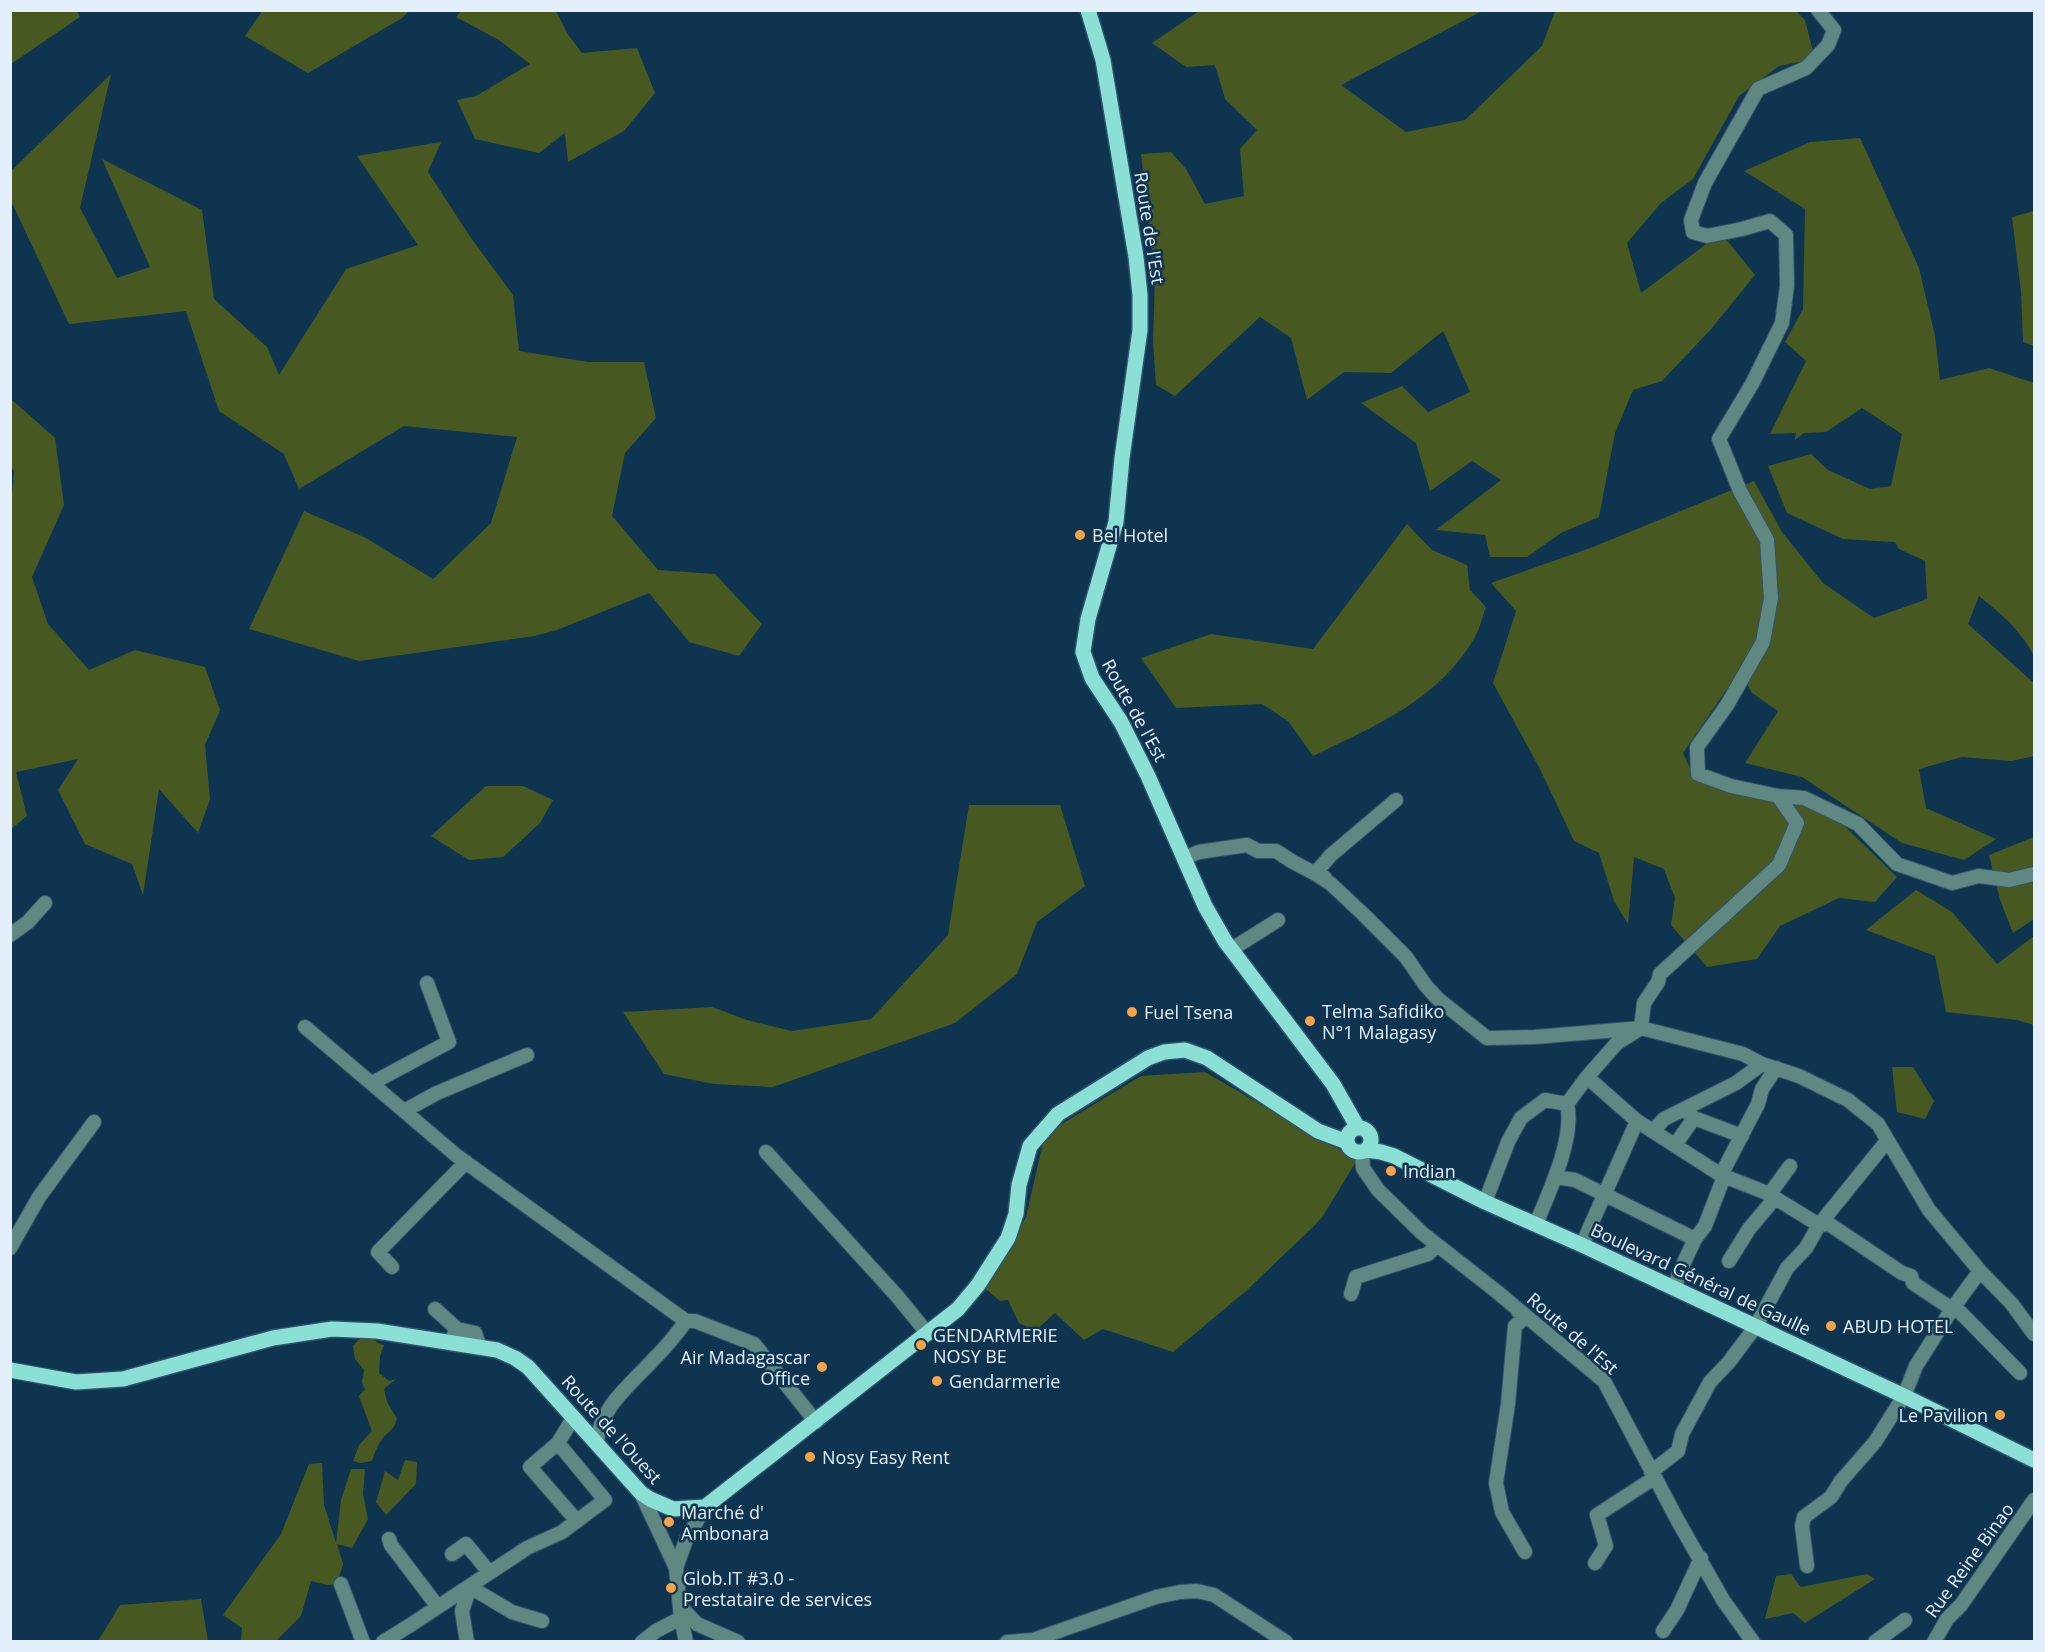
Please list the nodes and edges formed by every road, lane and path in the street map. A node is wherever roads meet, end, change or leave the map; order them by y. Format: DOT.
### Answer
graph roads {
  1 [pos="1088,10"];
  2 [pos="1818,10"];
  3 [pos="1778,796"];
  4 [pos="1396,800"];
  5 [pos="1184,858"];
  6 [pos="2034,874"];
  7 [pos="1331,884"];
  8 [pos="45,903"];
  9 [pos="1278,920"];
  10 [pos="10,936"];
  11 [pos="1232,949"];
  12 [pos="427,983"];
  13 [pos="305,1027"];
  14 [pos="1641,1028"];
  15 [pos="527,1055"];
  16 [pos="1762,1064"];
  17 [pos="1776,1068"];
  18 [pos="1587,1077"];
  19 [pos="372,1083"];
  20 [pos="1567,1104"];
  21 [pos="404,1111"];
  22 [pos="1689,1114"];
  23 [pos="1637,1120"];
  24 [pos="94,1122"];
  25 [pos="1653,1131"];
  26 [pos="1742,1136"];
  27 [pos="1887,1141"];
  28 [pos="1362,1142"];
  29 [pos="1675,1145"];
  30 [pos="766,1152"];
  31 [pos="466,1162"];
  32 [pos="1790,1166"];
  33 [pos="1721,1175"];
  34 [pos="1555,1177"];
  35 [pos="1603,1194"];
  36 [pos="1772,1196"];
  37 [pos="1485,1202"];
  38 [pos="1536,1224"];
  39 [pos="1819,1225"];
  40 [pos="1695,1239"];
  41 [pos="1437,1245"];
  42 [pos="1582,1245"];
  43 [pos="10,1248"];
  44 [pos="1730,1261"];
  45 [pos="392,1267"];
  46 [pos="1980,1271"];
  47 [pos="1675,1289"];
  48 [pos="1351,1294"];
  49 [pos="1512,1305"];
  50 [pos="435,1309"];
  51 [pos="1952,1309"];
  52 [pos="686,1321"];
  53 [pos="1756,1326"];
  54 [pos="928,1334"];
  55 [pos="2034,1334"];
  56 [pos="453,1336"];
  57 [pos="10,1370"];
  58 [pos="2020,1373"];
  59 [pos="1904,1396"];
  60 [pos="573,1418"];
  61 [pos="816,1422"];
  62 [pos="558,1443"];
  63 [pos="597,1444"];
  64 [pos="2034,1460"];
  65 [pos="1652,1475"];
  66 [pos="641,1493"];
  67 [pos="2034,1500"];
  68 [pos="705,1507"];
  69 [pos="577,1521"];
  70 [pos="389,1539"];
  71 [pos="1525,1552"];
  72 [pos="452,1554"];
  73 [pos="1701,1558"];
  74 [pos="1595,1563"];
  75 [pos="1807,1566"];
  76 [pos="676,1568"];
  77 [pos="489,1572"];
  78 [pos="341,1584"];
  79 [pos="470,1587"];
  80 [pos="438,1607"];
  81 [pos="681,1613"];
  82 [pos="1905,1620"];
  83 [pos="542,1621"];
  84 [pos="1663,1631"];
  85 [pos="1745,1638"];
  86 [pos="363,1641"];
  87 [pos="383,1641"];
  88 [pos="467,1641"];
  89 [pos="642,1641"];
  90 [pos="686,1641"];
  91 [pos="738,1641"];
  92 [pos="1007,1641"];
  93 [pos="1286,1641"];
  94 [pos="1875,1641"];
  95 [pos="1934,1641"];
  1 -- 5 [label="main road, Route de l'Est"];
  2 -- 3 [label="street"];
  3 -- 6 [label="street"];
  3 -- 14 [label="street"];
  4 -- 7 [label="street"];
  5 -- 7 [label="street"];
  5 -- 11 [label="main road, Route de l'Est"];
  7 -- 14 [label="street"];
  8 -- 10 [label="street"];
  9 -- 11 [label="street"];
  11 -- 28 [label="main road, Route de l'Est"];
  12 -- 19 [label="street"];
  13 -- 19 [label="street"];
  14 -- 16 [label="street"];
  14 -- 18 [label="street"];
  15 -- 21 [label="street"];
  16 -- 17 [label="street"];
  16 -- 22 [label="street"];
  17 -- 26 [label="street"];
  17 -- 27 [label="street"];
  18 -- 20 [label="street"];
  18 -- 23 [label="street"];
  19 -- 21 [label="street"];
  20 -- 34 [label="street"];
  20 -- 37 [label="street"];
  21 -- 31 [label="street"];
  22 -- 25 [label="street"];
  22 -- 26 [label="street"];
  22 -- 29 [label="street"];
  23 -- 25 [label="street"];
  23 -- 35 [label="street"];
  24 -- 43 [label="street"];
  25 -- 29 [label="street"];
  26 -- 33 [label="street"];
  27 -- 39 [label="street"];
  27 -- 46 [label="street"];
  28 -- 37 [label="main road, Boulevard Général de Gaulle"];
  28 -- 41 [label="street, Route de l'Est"];
  28 -- 54 [label="main road"];
  29 -- 33 [label="street"];
  30 -- 54 [label="street"];
  31 -- 45 [label="street"];
  31 -- 52 [label="street"];
  32 -- 36 [label="street"];
  33 -- 36 [label="street"];
  33 -- 40 [label="street"];
  34 -- 35 [label="street"];
  34 -- 38 [label="street"];
  35 -- 40 [label="street"];
  35 -- 42 [label="street"];
  36 -- 39 [label="street"];
  36 -- 44 [label="street"];
  37 -- 38 [label="main road, Boulevard Général de Gaulle"];
  38 -- 42 [label="main road, Boulevard Général de Gaulle"];
  39 -- 51 [label="street"];
  39 -- 53 [label="street"];
  40 -- 47 [label="street"];
  41 -- 48 [label="street"];
  41 -- 49 [label="street, Route de l'Est"];
  42 -- 47 [label="main road, Boulevard Général de Gaulle"];
  46 -- 51 [label="street"];
  46 -- 55 [label="street"];
  47 -- 53 [label="main road, Boulevard Général de Gaulle"];
  49 -- 65 [label="street, Route de l'Est"];
  49 -- 71 [label="street"];
  50 -- 56 [label="street"];
  51 -- 58 [label="street"];
  51 -- 59 [label="street"];
  52 -- 61 [label="street"];
  52 -- 63 [label="street"];
  53 -- 59 [label="main road, Boulevard Général de Gaulle"];
  53 -- 65 [label="street"];
  54 -- 61 [label="main road"];
  56 -- 57 [label="main road, Route de l'Ouest"];
  56 -- 60 [label="main road, Route de l'Ouest"];
  59 -- 64 [label="main road, Boulevard Général de Gaulle"];
  59 -- 75 [label="street"];
  60 -- 62 [label="street"];
  60 -- 63 [label="main road, Route de l'Ouest"];
  61 -- 68 [label="main road"];
  62 -- 69 [label="street"];
  62 -- 69 [label="street"];
  63 -- 66 [label="main road, Route de l'Ouest"];
  65 -- 73 [label="street, Route de l'Est"];
  65 -- 74 [label="street"];
  66 -- 68 [label="main road, Route de l'Ouest"];
  66 -- 76 [label="street"];
  67 -- 95 [label="street, Rue Reine Binao"];
  68 -- 76 [label="street"];
  69 -- 77 [label="street"];
  70 -- 80 [label="street"];
  72 -- 77 [label="street"];
  73 -- 84 [label="street"];
  73 -- 85 [label="street, Route de l'Est"];
  76 -- 81 [label="street"];
  77 -- 79 [label="street"];
  78 -- 86 [label="street"];
  79 -- 80 [label="street"];
  79 -- 83 [label="street"];
  79 -- 88 [label="street"];
  80 -- 87 [label="street"];
  81 -- 89 [label="street"];
  81 -- 90 [label="street"];
  81 -- 91 [label="street"];
  82 -- 94 [label="street"];
  92 -- 93 [label="street"];
}
